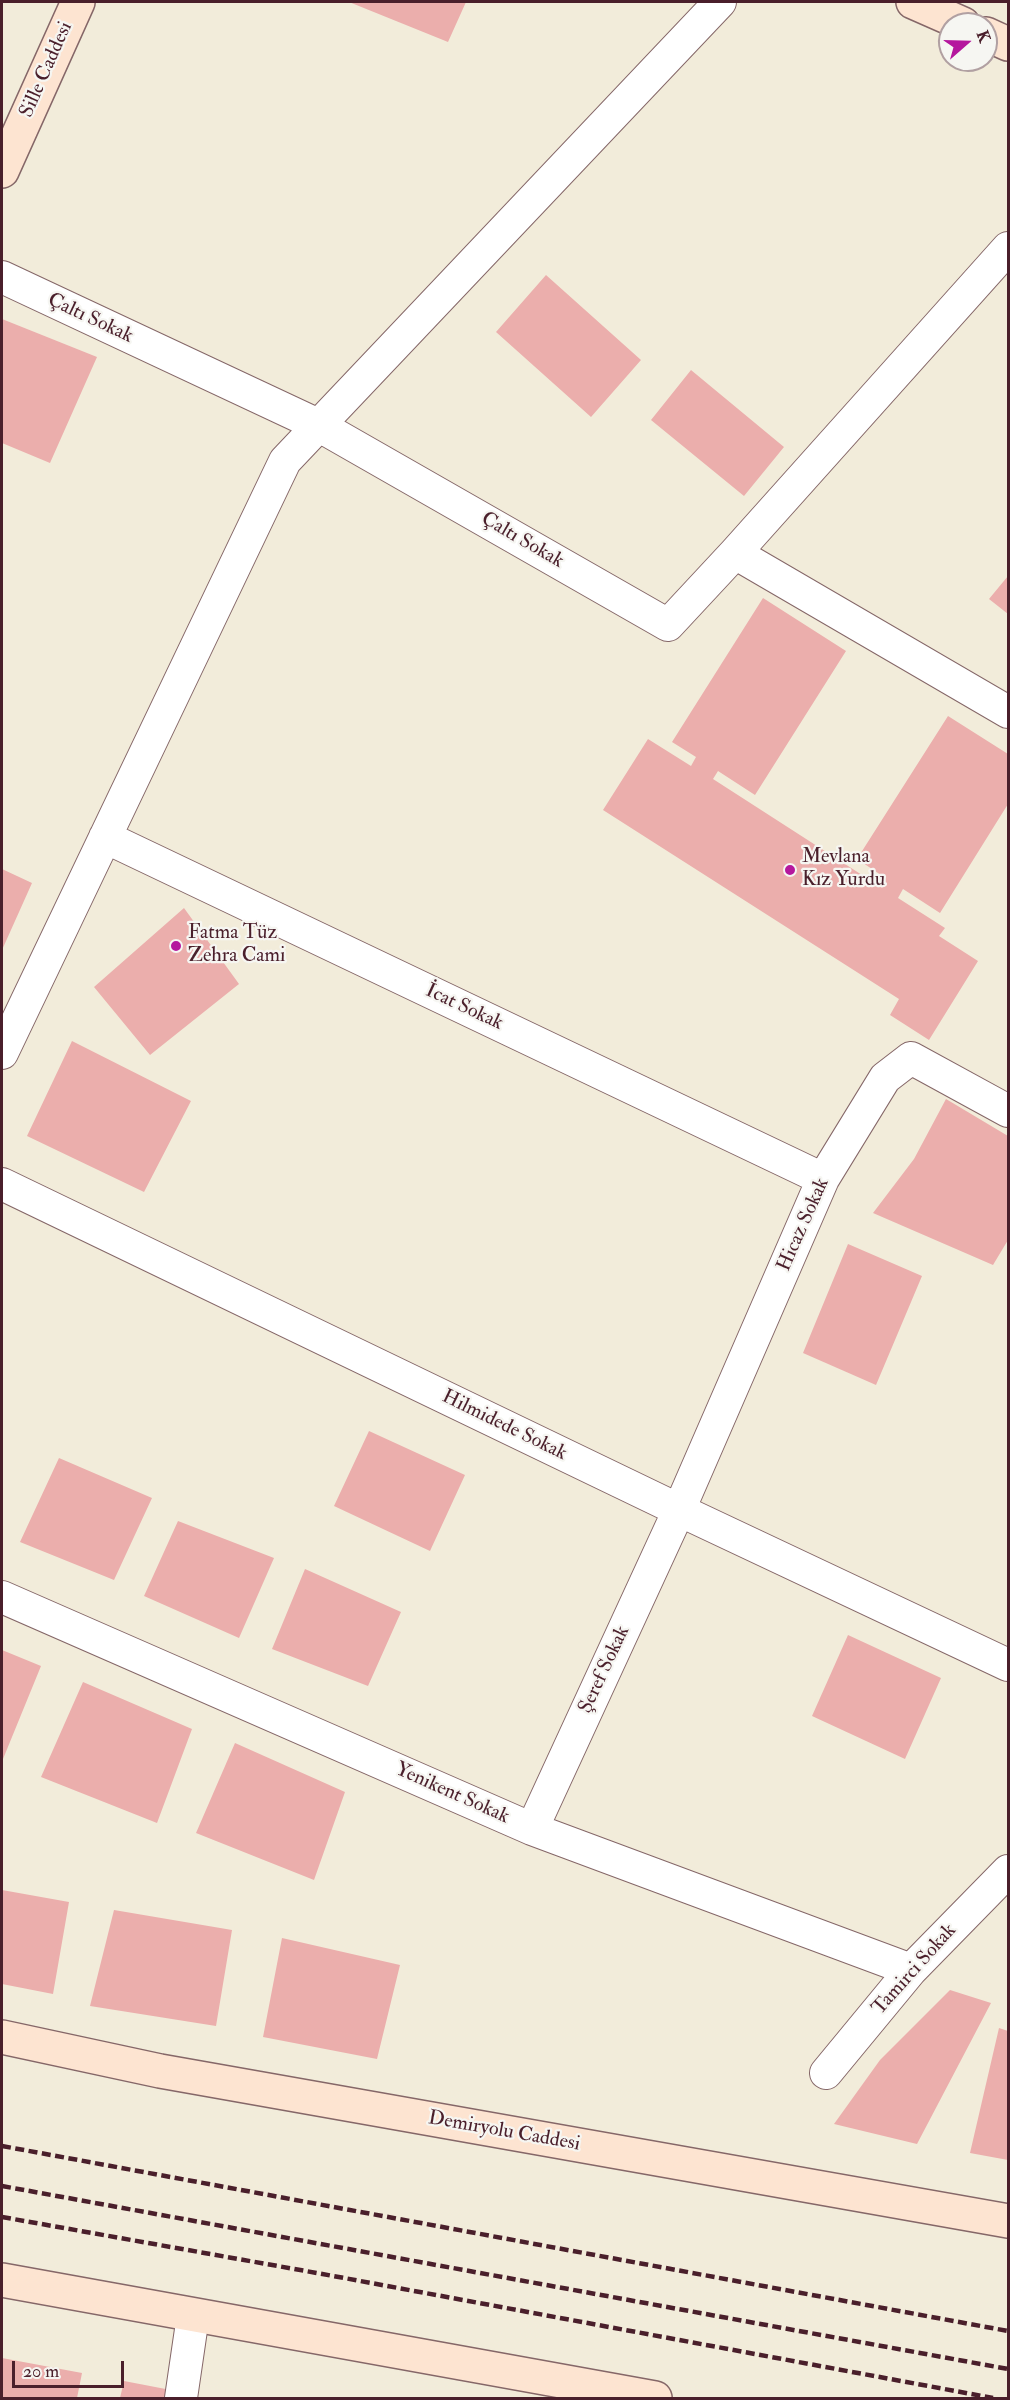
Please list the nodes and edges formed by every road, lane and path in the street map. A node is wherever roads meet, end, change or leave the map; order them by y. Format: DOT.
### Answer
graph roads {
  1 [pos="78,2"];
  2 [pos="720,2"];
  3 [pos="913,2"];
  4 [pos="938,13"];
  5 [pos="2,171"];
  6 [pos="1008,248"];
  7 [pos="2,278"];
  8 [pos="318,424"];
  9 [pos="735,552"];
  10 [pos="1008,712"];
  11 [pos="105,837"];
  12 [pos="2,1053"];
  13 [pos="1008,1111"];
  14 [pos="823,1179"];
  15 [pos="2,1184"];
  16 [pos="679,1510"];
  17 [pos="2,1596"];
  18 [pos="1008,1665"];
  19 [pos="532,1829"];
  20 [pos="1008,1871"];
  21 [pos="911,1970"];
  22 [pos="2,2037"];
  23 [pos="826,2073"];
  24 [pos="1008,2222"];
  25 [pos="2,2280"];
  26 [pos="194,2316"];
  27 [pos="181,2398"];
  28 [pos="655,2398"];
  1 -- 5 [label="main road, Sille Caddesi"];
  2 -- 8 [label="street"];
  3 -- 4 [label="main road"];
  6 -- 9 [label="street"];
  7 -- 8 [label="street, Çaltı Sokak"];
  8 -- 9 [label="street, Çaltı Sokak"];
  8 -- 11 [label="street"];
  9 -- 10 [label="street"];
  11 -- 12 [label="street"];
  11 -- 14 [label="street, İcat Sokak"];
  13 -- 14 [label="street, Hicaz Sokak"];
  14 -- 16 [label="street, Hicaz Sokak"];
  15 -- 16 [label="street, Hilmidede Sokak"];
  16 -- 18 [label="street, Hilmidede Sokak"];
  16 -- 19 [label="street, Şeref Sokak"];
  17 -- 19 [label="street, Yenikent Sokak"];
  19 -- 21 [label="street, Yenikent Sokak"];
  20 -- 21 [label="street, Tamirci Sokak"];
  21 -- 23 [label="street, Tamirci Sokak"];
  22 -- 24 [label="main road, Demiryolu Caddesi"];
  25 -- 26 [label="main road"];
  26 -- 27 [label="street"];
  26 -- 28 [label="main road"];
}
